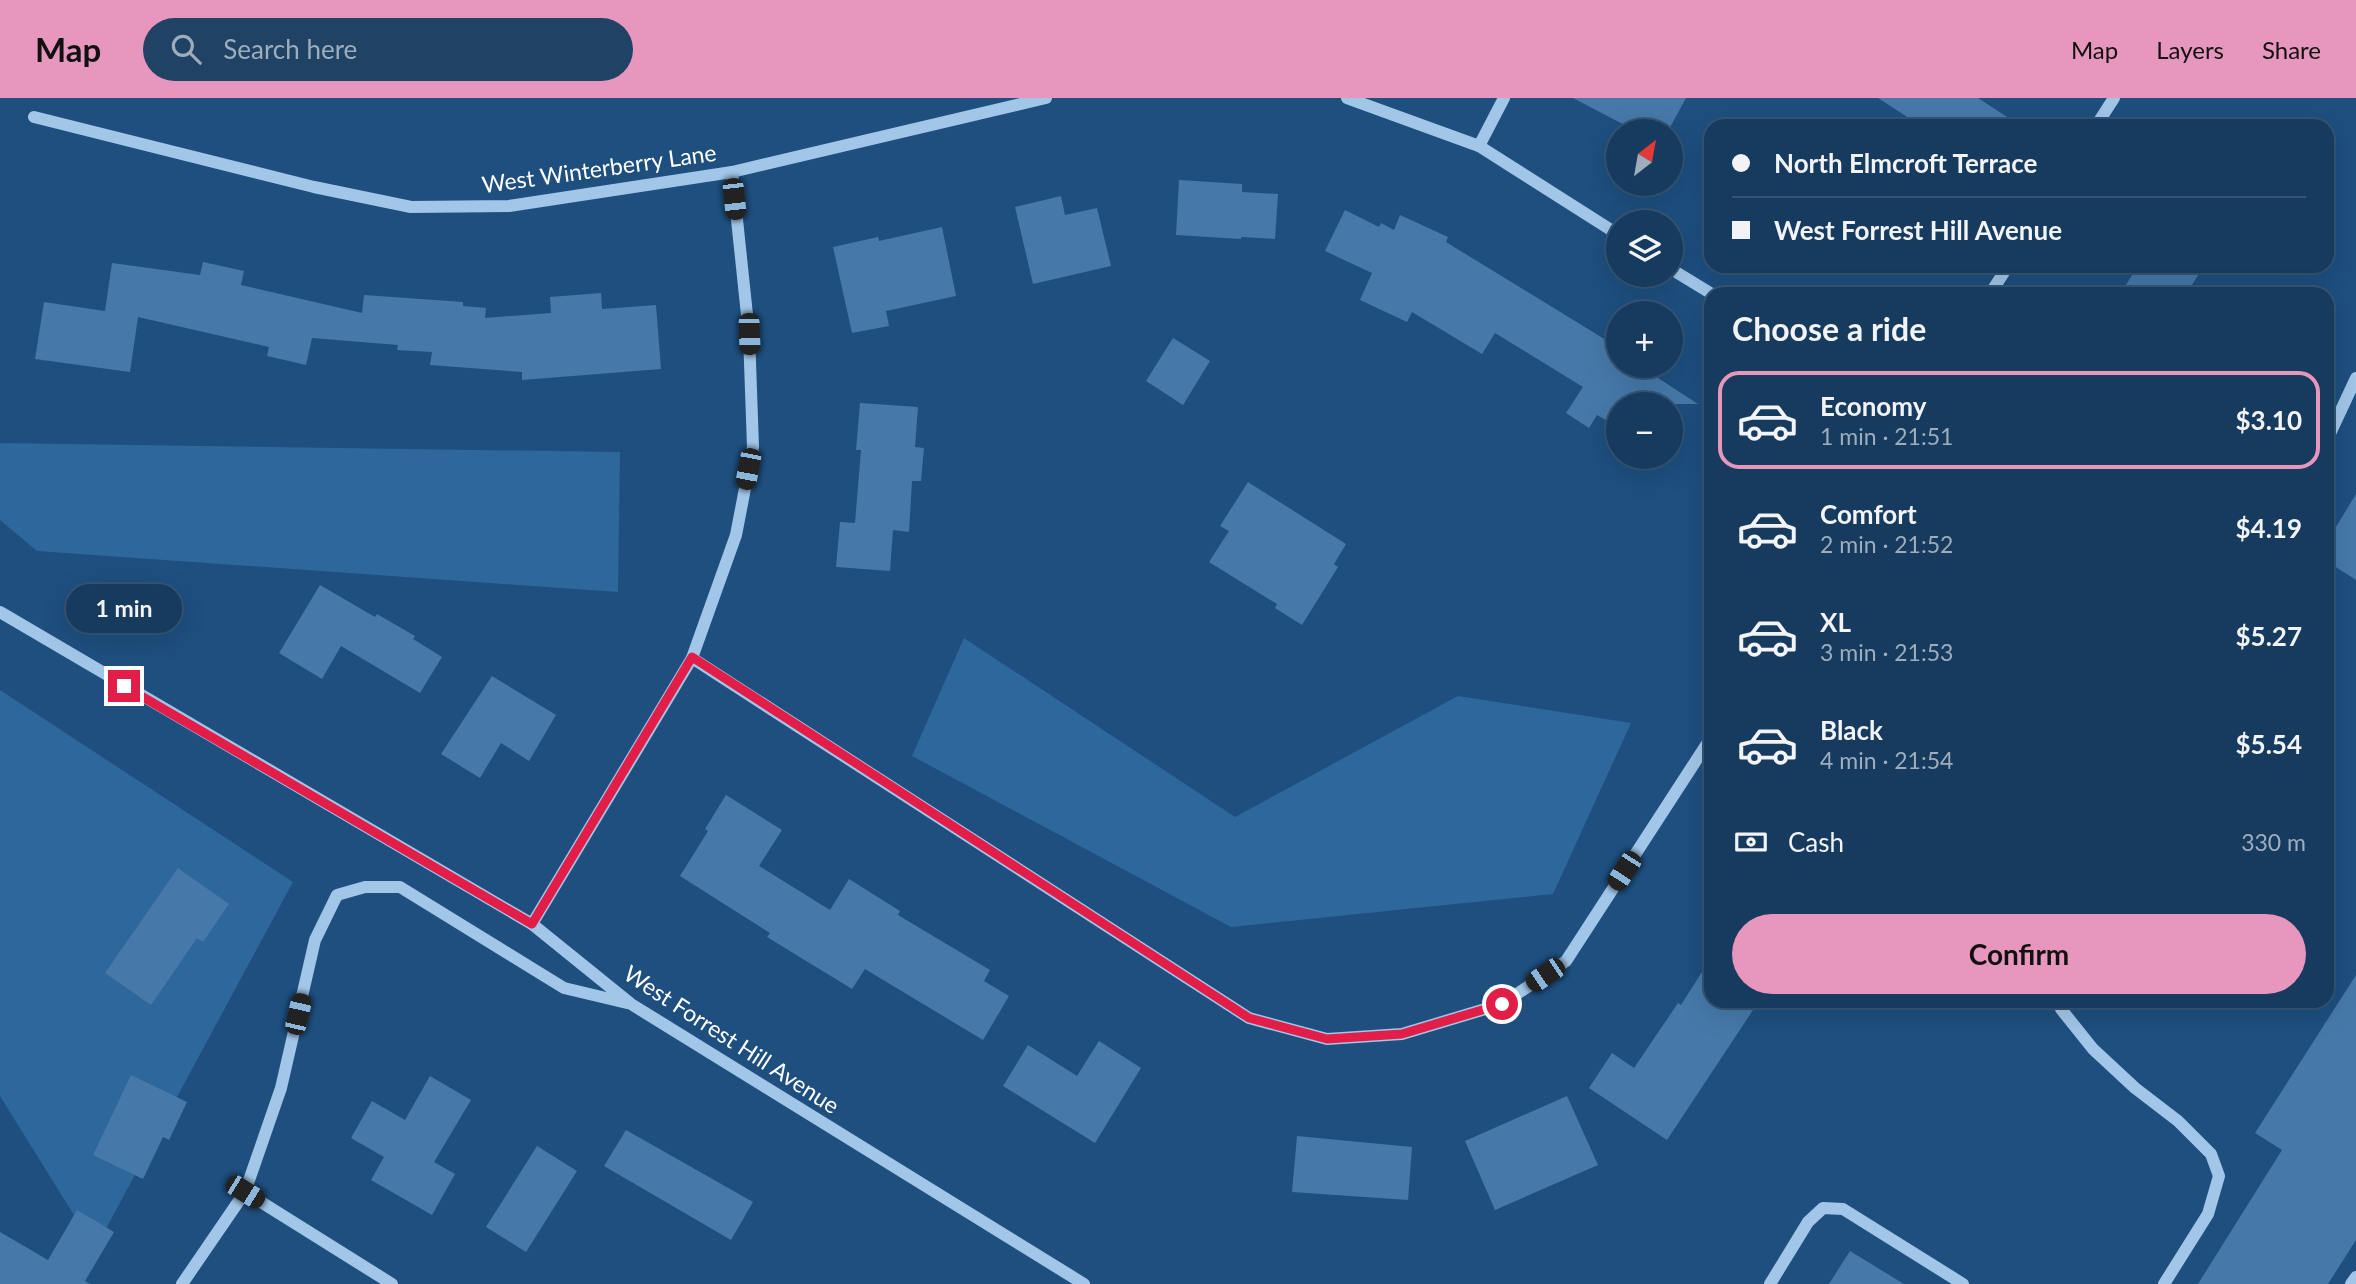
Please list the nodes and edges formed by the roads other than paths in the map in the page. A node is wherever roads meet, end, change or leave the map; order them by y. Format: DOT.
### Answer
graph roads {
  1 [pos="1046,98"];
  2 [pos="1347,98"];
  3 [pos="1504,98"];
  4 [pos="2114,98"];
  5 [pos="34,117"];
  6 [pos="2100,119"];
  7 [pos="1479,146"];
  8 [pos="732,172"];
  9 [pos="1606,227"];
  10 [pos="1683,276"];
  11 [pos="1704,289"];
  12 [pos="2356,378"];
  13 [pos="2334,425"];
  14 [pos="0,612"];
  15 [pos="692,657"];
  16 [pos="1704,748"];
  17 [pos="532,924"];
  18 [pos="631,1004"];
  19 [pos="2061,1008"];
  20 [pos="245,1192"];
  21 [pos="2356,1277"];
  22 [pos="182,1284"];
  23 [pos="392,1284"];
  24 [pos="1084,1284"];
  25 [pos="1770,1284"];
  26 [pos="1963,1284"];
  27 [pos="2164,1284"];
  28 [pos="2351,1284"];
  1 -- 8 [label="street, West Winterberry Lane"];
  2 -- 7 [label="street"];
  3 -- 7 [label="street"];
  4 -- 6 [label="street"];
  5 -- 8 [label="street, West Winterberry Lane"];
  7 -- 9 [label="street"];
  8 -- 15 [label="street"];
  10 -- 11 [label="street"];
  12 -- 13 [label="street"];
  14 -- 17 [label="street, West Forrest Hill Avenue"];
  15 -- 16 [label="street"];
  15 -- 17 [label="street"];
  17 -- 18 [label="street, West Forrest Hill Avenue"];
  18 -- 20 [label="street"];
  18 -- 24 [label="street, West Forrest Hill Avenue"];
  19 -- 27 [label="street"];
  20 -- 22 [label="street"];
  20 -- 23 [label="street"];
  21 -- 28 [label="street"];
  25 -- 26 [label="street"];
}
